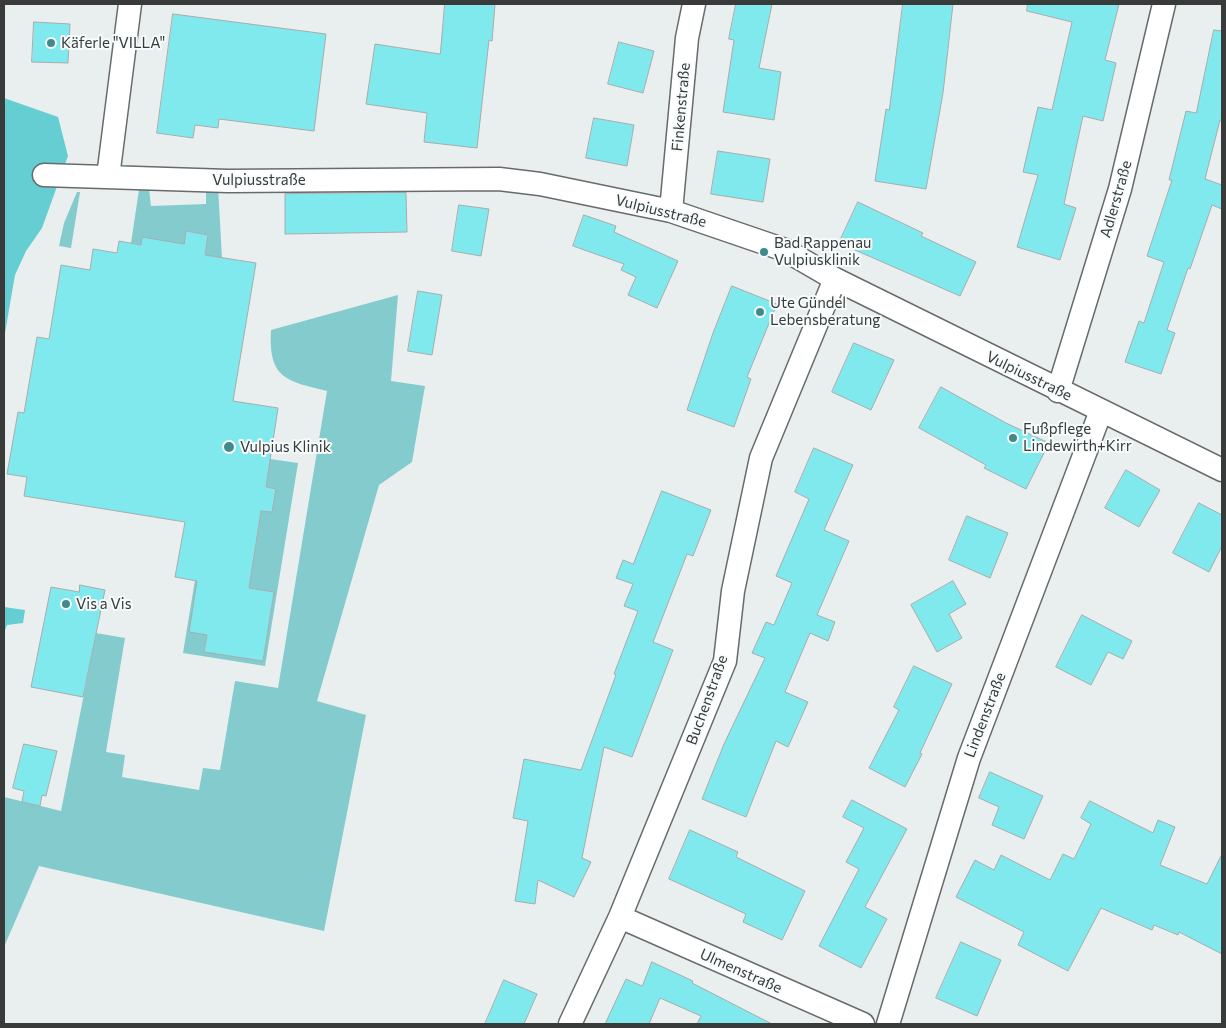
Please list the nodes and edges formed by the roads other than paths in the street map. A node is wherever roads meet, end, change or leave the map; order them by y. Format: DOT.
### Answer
graph roads {
  1 [pos="130,4"];
  2 [pos="694,4"];
  3 [pos="1164,4"];
  4 [pos="44,175"];
  5 [pos="108,177"];
  6 [pos="671,211"];
  7 [pos="835,279"];
  8 [pos="1058,391"];
  9 [pos="1101,411"];
  10 [pos="1222,470"];
  11 [pos="620,917"];
  12 [pos="570,1024"];
  13 [pos="863,1024"];
  14 [pos="888,1024"];
  1 -- 5 [label="street"];
  2 -- 6 [label="street, Finkenstraße"];
  3 -- 8 [label="street, Adlerstraße"];
  4 -- 5 [label="street, Vulpiusstraße"];
  5 -- 6 [label="street, Vulpiusstraße"];
  6 -- 7 [label="street, Vulpiusstraße"];
  7 -- 8 [label="street, Vulpiusstraße"];
  7 -- 11 [label="street, Buchenstraße"];
  8 -- 9 [label="street, Vulpiusstraße"];
  9 -- 10 [label="street, Vulpiusstraße"];
  9 -- 14 [label="street, Lindenstraße"];
  11 -- 12 [label="street, Buchenstraße"];
  11 -- 13 [label="street, Ulmenstraße"];
}
